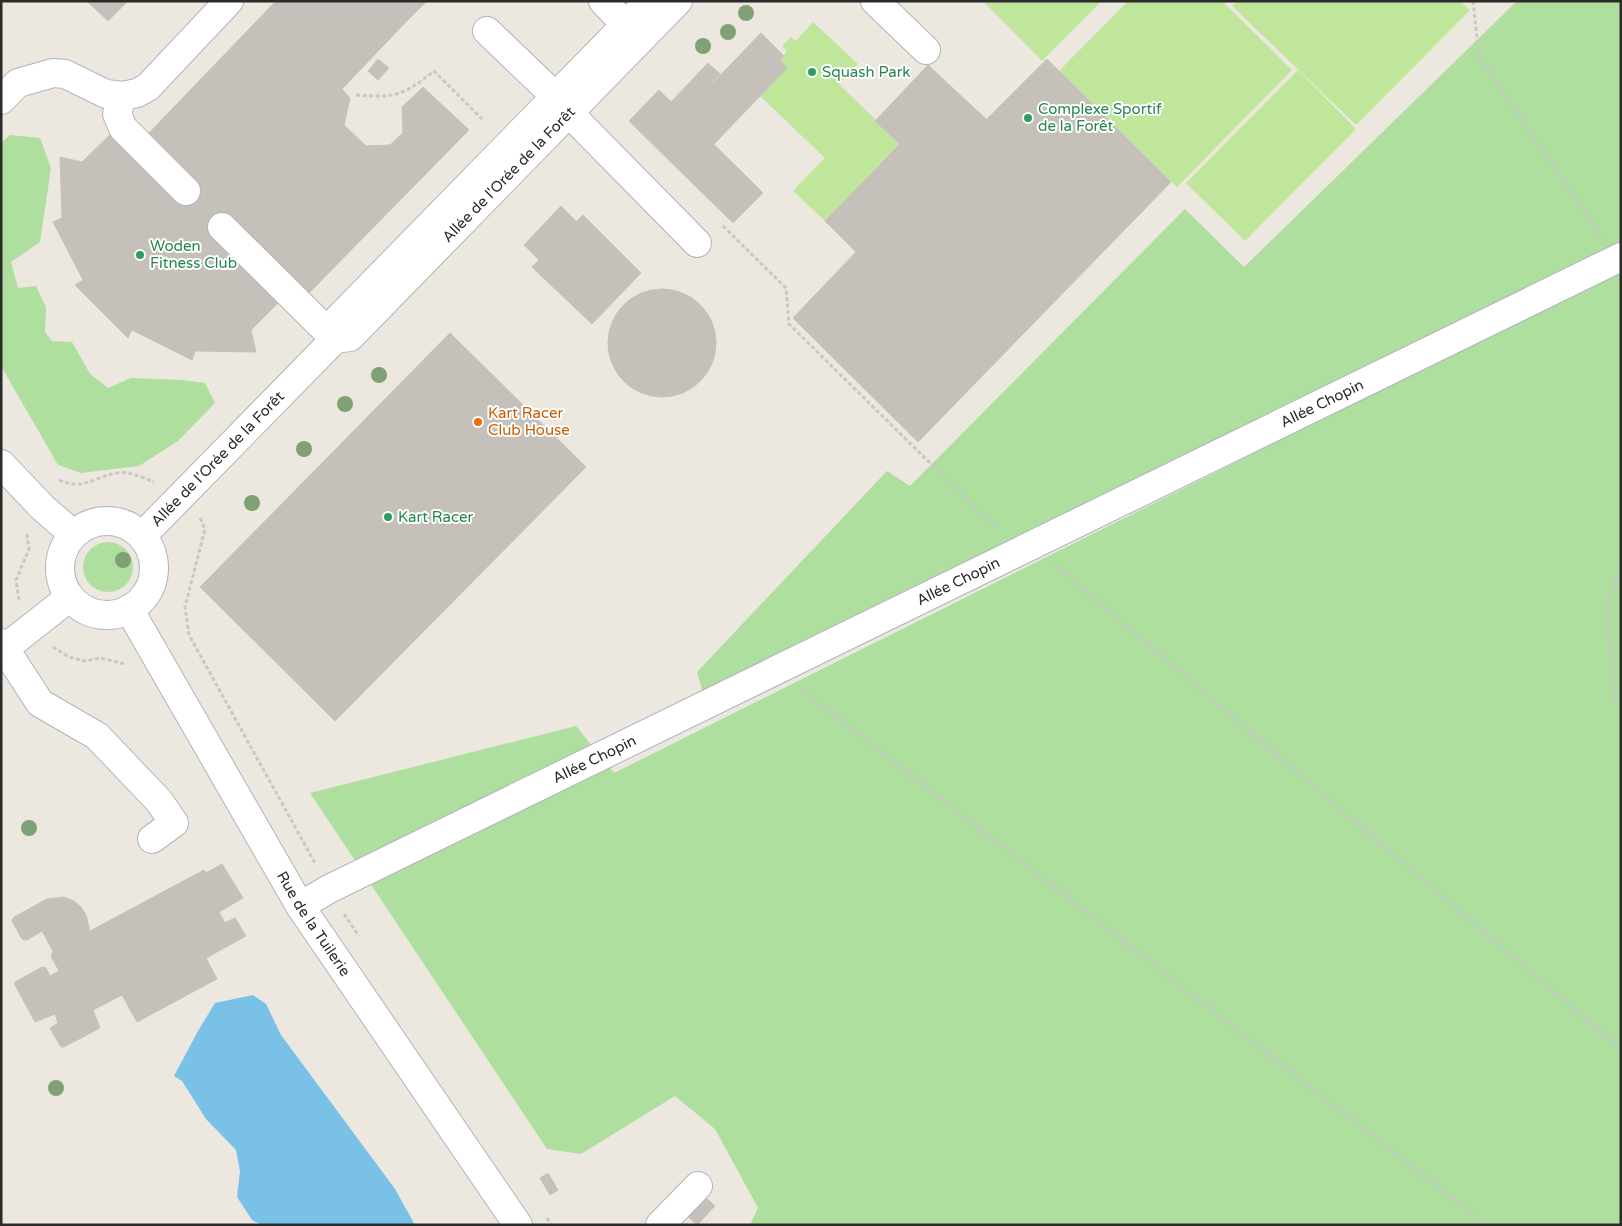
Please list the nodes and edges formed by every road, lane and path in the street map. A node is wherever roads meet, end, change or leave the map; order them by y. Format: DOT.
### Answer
graph roads {
  1 [pos="229,1"];
  2 [pos="603,1"];
  3 [pos="649,1"];
  4 [pos="678,1"];
  5 [pos="875,1"];
  6 [pos="1473,1"];
  7 [pos="626,25"];
  8 [pos="487,31"];
  9 [pos="926,50"];
  10 [pos="356,95"];
  11 [pos="122,96"];
  12 [pos="1,100"];
  13 [pos="562,105"];
  14 [pos="482,119"];
  15 [pos="186,191"];
  16 [pos="722,225"];
  17 [pos="222,226"];
  18 [pos="697,243"];
  19 [pos="1619,261"];
  20 [pos="335,339"];
  21 [pos="1,464"];
  22 [pos="50,476"];
  23 [pos="161,485"];
  24 [pos="196,515"];
  25 [pos="73,534"];
  26 [pos="142,536"];
  27 [pos="1025,548"];
  28 [pos="1621,569"];
  29 [pos="70,597"];
  30 [pos="129,609"];
  31 [pos="3,646"];
  32 [pos="776,670"];
  33 [pos="1621,702"];
  34 [pos="152,839"];
  35 [pos="316,866"];
  36 [pos="300,906"];
  37 [pos="1621,1049"];
  38 [pos="698,1186"];
  39 [pos="518,1225"];
  40 [pos="660,1225"];
  41 [pos="1487,1225"];
  1 -- 11 [label="street"];
  2 -- 7 [label="street"];
  3 -- 7 [label="street, Allée de l'Orée de la Forêt"];
  4 -- 13 [label="street, Allée de l'Orée de la Forêt"];
  5 -- 9 [label="street"];
  6 -- 19 [label="path"];
  7 -- 13 [label="street, Allée de l'Orée de la Forêt"];
  8 -- 13 [label="street"];
  10 -- 14 [label="path"];
  11 -- 12 [label="street"];
  11 -- 15 [label="street"];
  13 -- 18 [label="street"];
  13 -- 20 [label="street, Allée de l'Orée de la Forêt"];
  16 -- 27 [label="path"];
  17 -- 20 [label="street"];
  19 -- 27 [label="street, Allée Chopin"];
  20 -- 26 [label="street, Allée de l'Orée de la Forêt"];
  21 -- 25 [label="street"];
  22 -- 23 [label="path"];
  24 -- 35 [label="path"];
  25 -- 26 [label="street"];
  25 -- 29 [label="street"];
  26 -- 30 [label="street"];
  27 -- 32 [label="street, Allée Chopin"];
  27 -- 37 [label="path"];
  28 -- 33 [label="path"];
  29 -- 30 [label="street"];
  29 -- 31 [label="street"];
  30 -- 36 [label="street, Rue de la Tuilerie"];
  31 -- 34 [label="street"];
  32 -- 36 [label="street, Allée Chopin"];
  32 -- 41 [label="path"];
  36 -- 39 [label="street, Rue de la Tuilerie"];
  38 -- 40 [label="street"];
}
